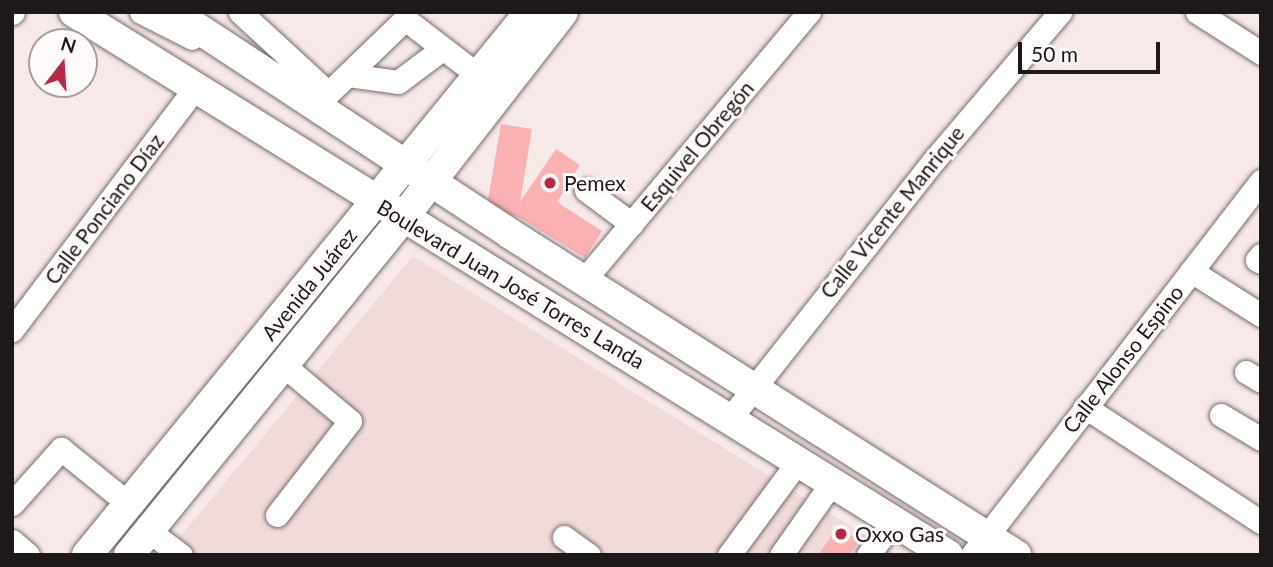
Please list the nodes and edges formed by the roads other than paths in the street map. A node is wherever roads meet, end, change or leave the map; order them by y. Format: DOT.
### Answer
graph roads {
  1 [pos="74,12"];
  2 [pos="93,12"];
  3 [pos="141,12"];
  4 [pos="173,12"];
  5 [pos="240,12"];
  6 [pos="530,12"];
  7 [pos="563,12"];
  8 [pos="809,12"];
  9 [pos="1060,12"];
  10 [pos="1197,12"];
  11 [pos="442,49"];
  12 [pos="1261,53"];
  13 [pos="243,60"];
  14 [pos="348,75"];
  15 [pos="478,75"];
  16 [pos="195,88"];
  17 [pos="321,100"];
  18 [pos="236,114"];
  19 [pos="403,165"];
  20 [pos="429,181"];
  21 [pos="1261,181"];
  22 [pos="586,190"];
  23 [pos="376,203"];
  24 [pos="402,219"];
  25 [pos="632,223"];
  26 [pos="1261,255"];
  27 [pos="1261,262"];
  28 [pos="1191,271"];
  29 [pos="584,280"];
  30 [pos="1261,315"];
  31 [pos="12,330"];
  32 [pos="284,365"];
  33 [pos="753,386"];
  34 [pos="1085,407"];
  35 [pos="1221,415"];
  36 [pos="731,417"];
  37 [pos="1261,439"];
  38 [pos="799,460"];
  39 [pos="833,481"];
  40 [pos="12,504"];
  41 [pos="129,504"];
  42 [pos="277,515"];
  43 [pos="894,521"];
  44 [pos="1261,522"];
  45 [pos="149,531"];
  46 [pos="564,537"];
  47 [pos="12,541"];
  48 [pos="979,546"];
  49 [pos="28,555"];
  50 [pos="88,555"];
  51 [pos="129,555"];
  52 [pos="181,555"];
  53 [pos="589,555"];
  54 [pos="729,555"];
  55 [pos="781,555"];
  56 [pos="868,555"];
  57 [pos="948,555"];
  58 [pos="1016,555"];
  1 -- 16 [label="main road, Boulevard Juan José Torres Landa"];
  2 -- 18 [label="street"];
  3 -- 13 [label="street"];
  4 -- 13 [label="main road, Boulevard Juan José Torres Landa"];
  5 -- 17 [label="street"];
  6 -- 15 [label="main road, Avenida Juárez"];
  7 -- 20 [label="main road, Avenida Juárez"];
  8 -- 25 [label="street, Esquivel Obregón"];
  9 -- 33 [label="street, Calle Vicente Manrique"];
  10 -- 12 [label="street"];
  11 -- 14 [label="street"];
  11 -- 14 [label="street"];
  11 -- 15 [label="street"];
  13 -- 17 [label="main road, Boulevard Juan José Torres Landa"];
  14 -- 17 [label="street"];
  15 -- 19 [label="main road, Avenida Juárez"];
  16 -- 18 [label="main road, Boulevard Juan José Torres Landa"];
  16 -- 31 [label="street, Calle Ponciano Díaz"];
  17 -- 19 [label="main road, Boulevard Juan José Torres Landa"];
  18 -- 23 [label="main road, Boulevard Juan José Torres Landa"];
  19 -- 20 [label="main road, Boulevard Juan José Torres Landa"];
  19 -- 23 [label="main road, Avenida Juárez"];
  20 -- 24 [label="main road, Avenida Juárez"];
  20 -- 29 [label="main road, Boulevard Juan José Torres Landa"];
  21 -- 28 [label="street, Calle Alonso Espino"];
  22 -- 25 [label="street"];
  23 -- 24 [label="main road, Boulevard Juan José Torres Landa"];
  23 -- 41 [label="main road, Avenida Juárez"];
  24 -- 32 [label="main road, Avenida Juárez"];
  24 -- 36 [label="main road, Boulevard Juan José Torres Landa"];
  25 -- 29 [label="street, Esquivel Obregón"];
  26 -- 27 [label="street"];
  28 -- 30 [label="street"];
  28 -- 34 [label="street, Calle Alonso Espino"];
  29 -- 33 [label="main road, Boulevard Juan José Torres Landa"];
  32 -- 42 [label="street"];
  32 -- 45 [label="main road, Avenida Juárez"];
  33 -- 36 [label="street, Calle Vicente Manrique"];
  33 -- 48 [label="main road, Boulevard Juan José Torres Landa"];
  34 -- 44 [label="street"];
  34 -- 48 [label="street, Calle Alonso Espino"];
  35 -- 37 [label="street"];
  36 -- 38 [label="main road, Boulevard Juan José Torres Landa"];
  38 -- 39 [label="main road, Boulevard Juan José Torres Landa"];
  38 -- 54 [label="street"];
  39 -- 43 [label="main road, Boulevard Juan José Torres Landa"];
  39 -- 55 [label="street"];
  40 -- 41 [label="street"];
  41 -- 50 [label="main road, Avenida Juárez"];
  43 -- 56 [label="street"];
  43 -- 57 [label="main road, Boulevard Juan José Torres Landa"];
  45 -- 51 [label="main road, Avenida Juárez"];
  45 -- 52 [label="street"];
  46 -- 53 [label="street"];
  47 -- 49 [label="street"];
  48 -- 58 [label="main road, Boulevard Juan José Torres Landa"];
}
